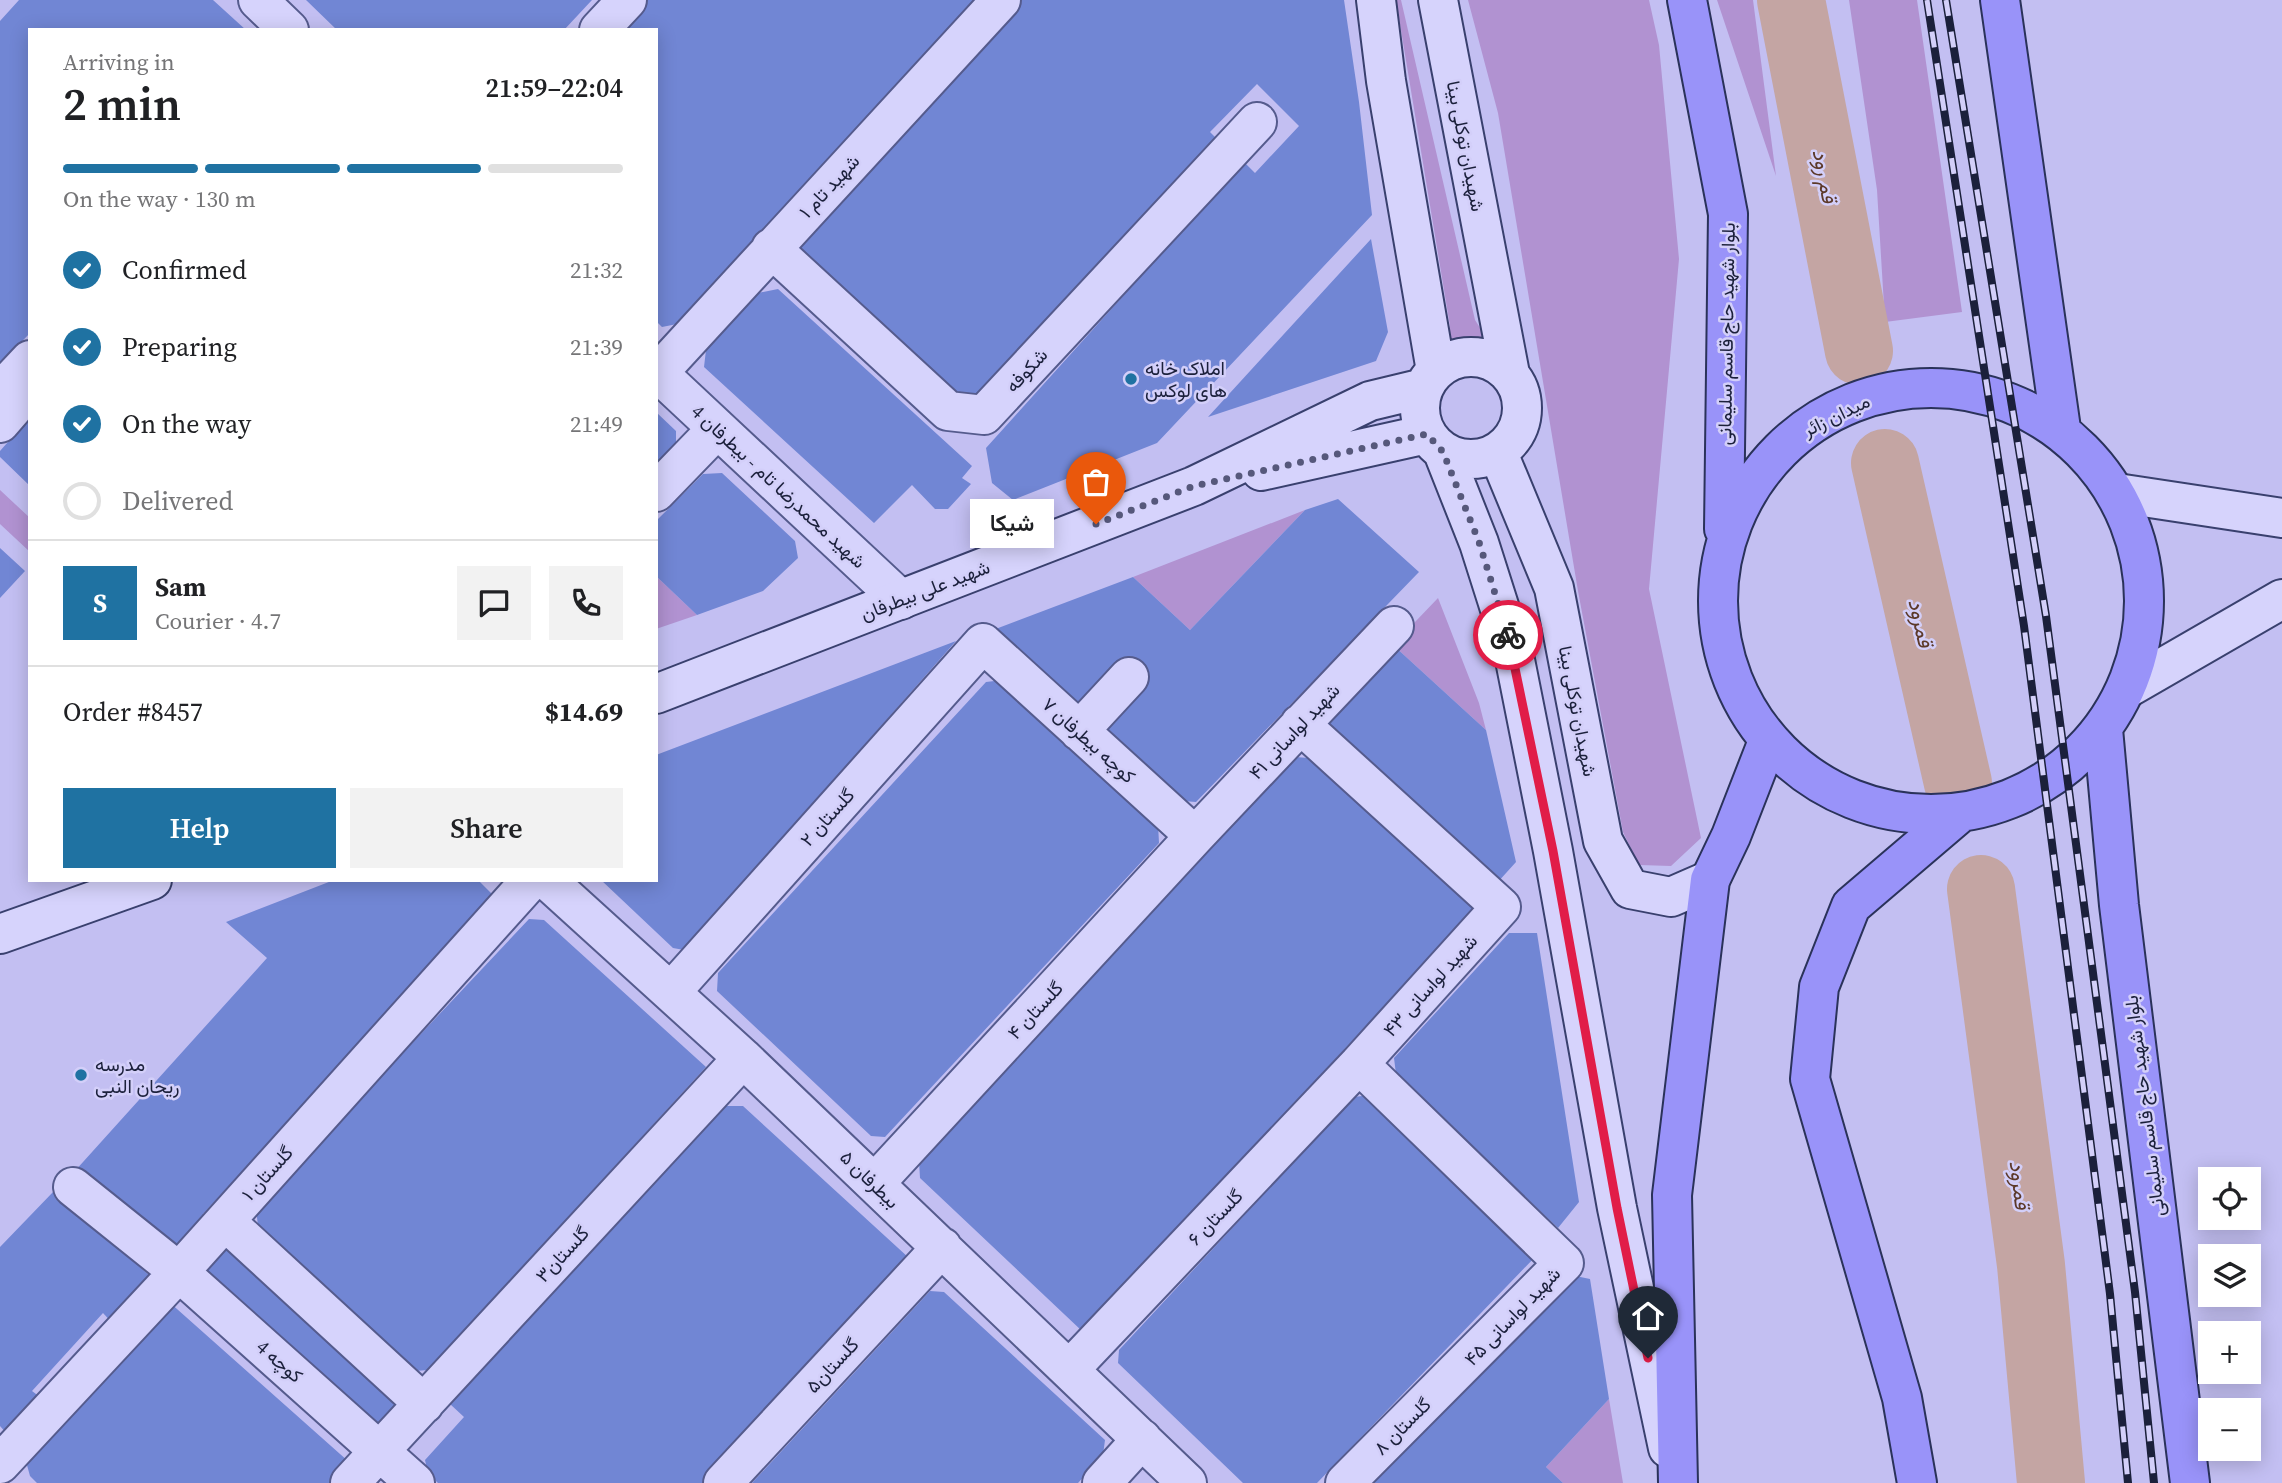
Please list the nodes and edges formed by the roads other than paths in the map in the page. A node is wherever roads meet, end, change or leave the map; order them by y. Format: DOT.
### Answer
graph roads {
  1 [pos="258,0"];
  2 [pos="627,0"];
  3 [pos="1001,0"];
  4 [pos="1376,0"];
  5 [pos="1438,0"];
  6 [pos="1687,0"];
  7 [pos="2000,0"];
  8 [pos="287,28"];
  9 [pos="601,28"];
  10 [pos="1257,122"];
  11 [pos="771,248"];
  12 [pos="28,362"];
  13 [pos="658,371"];
  14 [pos="658,373"];
  15 [pos="1510,373"];
  16 [pos="1430,379"];
  17 [pos="4,409"];
  18 [pos="717,429"];
  19 [pos="2061,429"];
  20 [pos="1435,443"];
  21 [pos="1498,453"];
  22 [pos="1194,486"];
  23 [pos="658,490"];
  24 [pos="2117,493"];
  25 [pos="2282,518"];
  26 [pos="1724,545"];
  27 [pos="2282,599"];
  28 [pos="901,600"];
  29 [pos="1394,626"];
  30 [pos="983,643"];
  31 [pos="1129,677"];
  32 [pos="2126,689"];
  33 [pos="658,693"];
  34 [pos="1300,724"];
  35 [pos="2103,729"];
  36 [pos="1079,731"];
  37 [pos="1768,741"];
  38 [pos="1959,813"];
  39 [pos="1195,836"];
  40 [pos="1710,880"];
  41 [pos="146,882"];
  42 [pos="529,882"];
  43 [pos="549,882"];
  44 [pos="0,934"];
  45 [pos="671,992"];
  46 [pos="743,1058"];
  47 [pos="1359,1064"];
  48 [pos="875,1183"];
  49 [pos="73,1187"];
  50 [pos="225,1221"];
  51 [pos="942,1247"];
  52 [pos="179,1272"];
  53 [pos="1070,1369"];
  54 [pos="1460,1370"];
  55 [pos="424,1404"];
  56 [pos="1142,1439"];
  57 [pos="381,1451"];
  58 [pos="0,1464"];
  59 [pos="0,1476"];
  60 [pos="8,1483"];
  61 [pos="350,1483"];
  62 [pos="415,1483"];
  63 [pos="723,1483"];
  64 [pos="1102,1483"];
  65 [pos="1187,1483"];
  66 [pos="1345,1483"];
  67 [pos="1677,1483"];
  68 [pos="1917,1483"];
  69 [pos="2190,1483"];
  1 -- 8 [label="street"];
  2 -- 9 [label="street"];
  3 -- 11 [label="street, شهید تام ۱"];
  4 -- 16 [label="street"];
  5 -- 15 [label="street, شهیدان توکلی بینا"];
  6 -- 26 [label="main road, بلوار شهید حاج قاسم سلیمانی"];
  7 -- 19 [label="main road"];
  10 -- 11 [label="street, شکوفه"];
  11 -- 13 [label="street, شهید تام ۱"];
  12 -- 17 [label="street"];
  14 -- 18 [label="street, شهید محمدرضا تام - بیطرفان 4"];
  15 -- 16 [label="street"];
  15 -- 21 [label="street"];
  16 -- 20 [label="street"];
  16 -- 22 [label="street, شهید علی بیطرفان"];
  18 -- 23 [label="street"];
  18 -- 28 [label="street, شهید محمدرضا تام - بیطرفان 4"];
  19 -- 24 [label="main road, میدان زائر"];
  19 -- 26 [label="main road, میدان زائر"];
  20 -- 21 [label="street"];
  20 -- 22 [label="street, شهید علی بیطرفان"];
  20 -- 67 [label="street"];
  21 -- 40 [label="street, شهیدان توکلی بینا"];
  22 -- 28 [label="street, شهید علی بیطرفان"];
  24 -- 25 [label="street"];
  24 -- 32 [label="main road, میدان زائر"];
  26 -- 37 [label="main road, میدان زائر"];
  27 -- 32 [label="street"];
  28 -- 33 [label="street, شهید علی بیطرفان"];
  29 -- 34 [label="street, شهید لواسانی ۴۱"];
  30 -- 36 [label="street, کوچه بیطرفان ۷"];
  30 -- 45 [label="street, گلستان ۲"];
  31 -- 36 [label="street"];
  32 -- 35 [label="main road, میدان زائر"];
  34 -- 39 [label="street, شهید لواسانی ۴۱"];
  34 -- 47 [label="street, شهید لواسانی ۴۳"];
  35 -- 38 [label="main road, میدان زائر"];
  35 -- 69 [label="main road, بلوار شهید حاج قاسم سلیمانی"];
  36 -- 39 [label="street, کوچه بیطرفان ۷"];
  37 -- 38 [label="main road, میدان زائر"];
  37 -- 40 [label="main road"];
  38 -- 68 [label="main road"];
  39 -- 48 [label="street, گلستان ۴"];
  40 -- 67 [label="main road"];
  41 -- 44 [label="street"];
  42 -- 50 [label="street, گلستان ۱"];
  43 -- 45 [label="street, بیطرفان ۵"];
  45 -- 46 [label="street, بیطرفان ۵"];
  46 -- 48 [label="street, بیطرفان ۵"];
  46 -- 55 [label="street, گلستان۳"];
  47 -- 53 [label="street, گلستان ۶"];
  47 -- 54 [label="street, شهید لواسانی ۴۵"];
  48 -- 51 [label="street, بیطرفان ۵"];
  49 -- 52 [label="street, کوچه 4"];
  50 -- 52 [label="street, گلستان ۱"];
  50 -- 55 [label="street"];
  51 -- 53 [label="street, بیطرفان ۵"];
  51 -- 63 [label="street, گلستان۵"];
  52 -- 57 [label="street, کوچه 4"];
  52 -- 58 [label="street, گلستان ۱"];
  53 -- 56 [label="street, بیطرفان ۵"];
  54 -- 66 [label="street, گلستان ۸"];
  55 -- 57 [label="street, گلستان۳"];
  56 -- 64 [label="street"];
  56 -- 65 [label="street, بیطرفان ۵"];
  57 -- 61 [label="street, گلستان۳"];
  57 -- 62 [label="street, کوچه 4"];
  59 -- 60 [label="street"];
}
